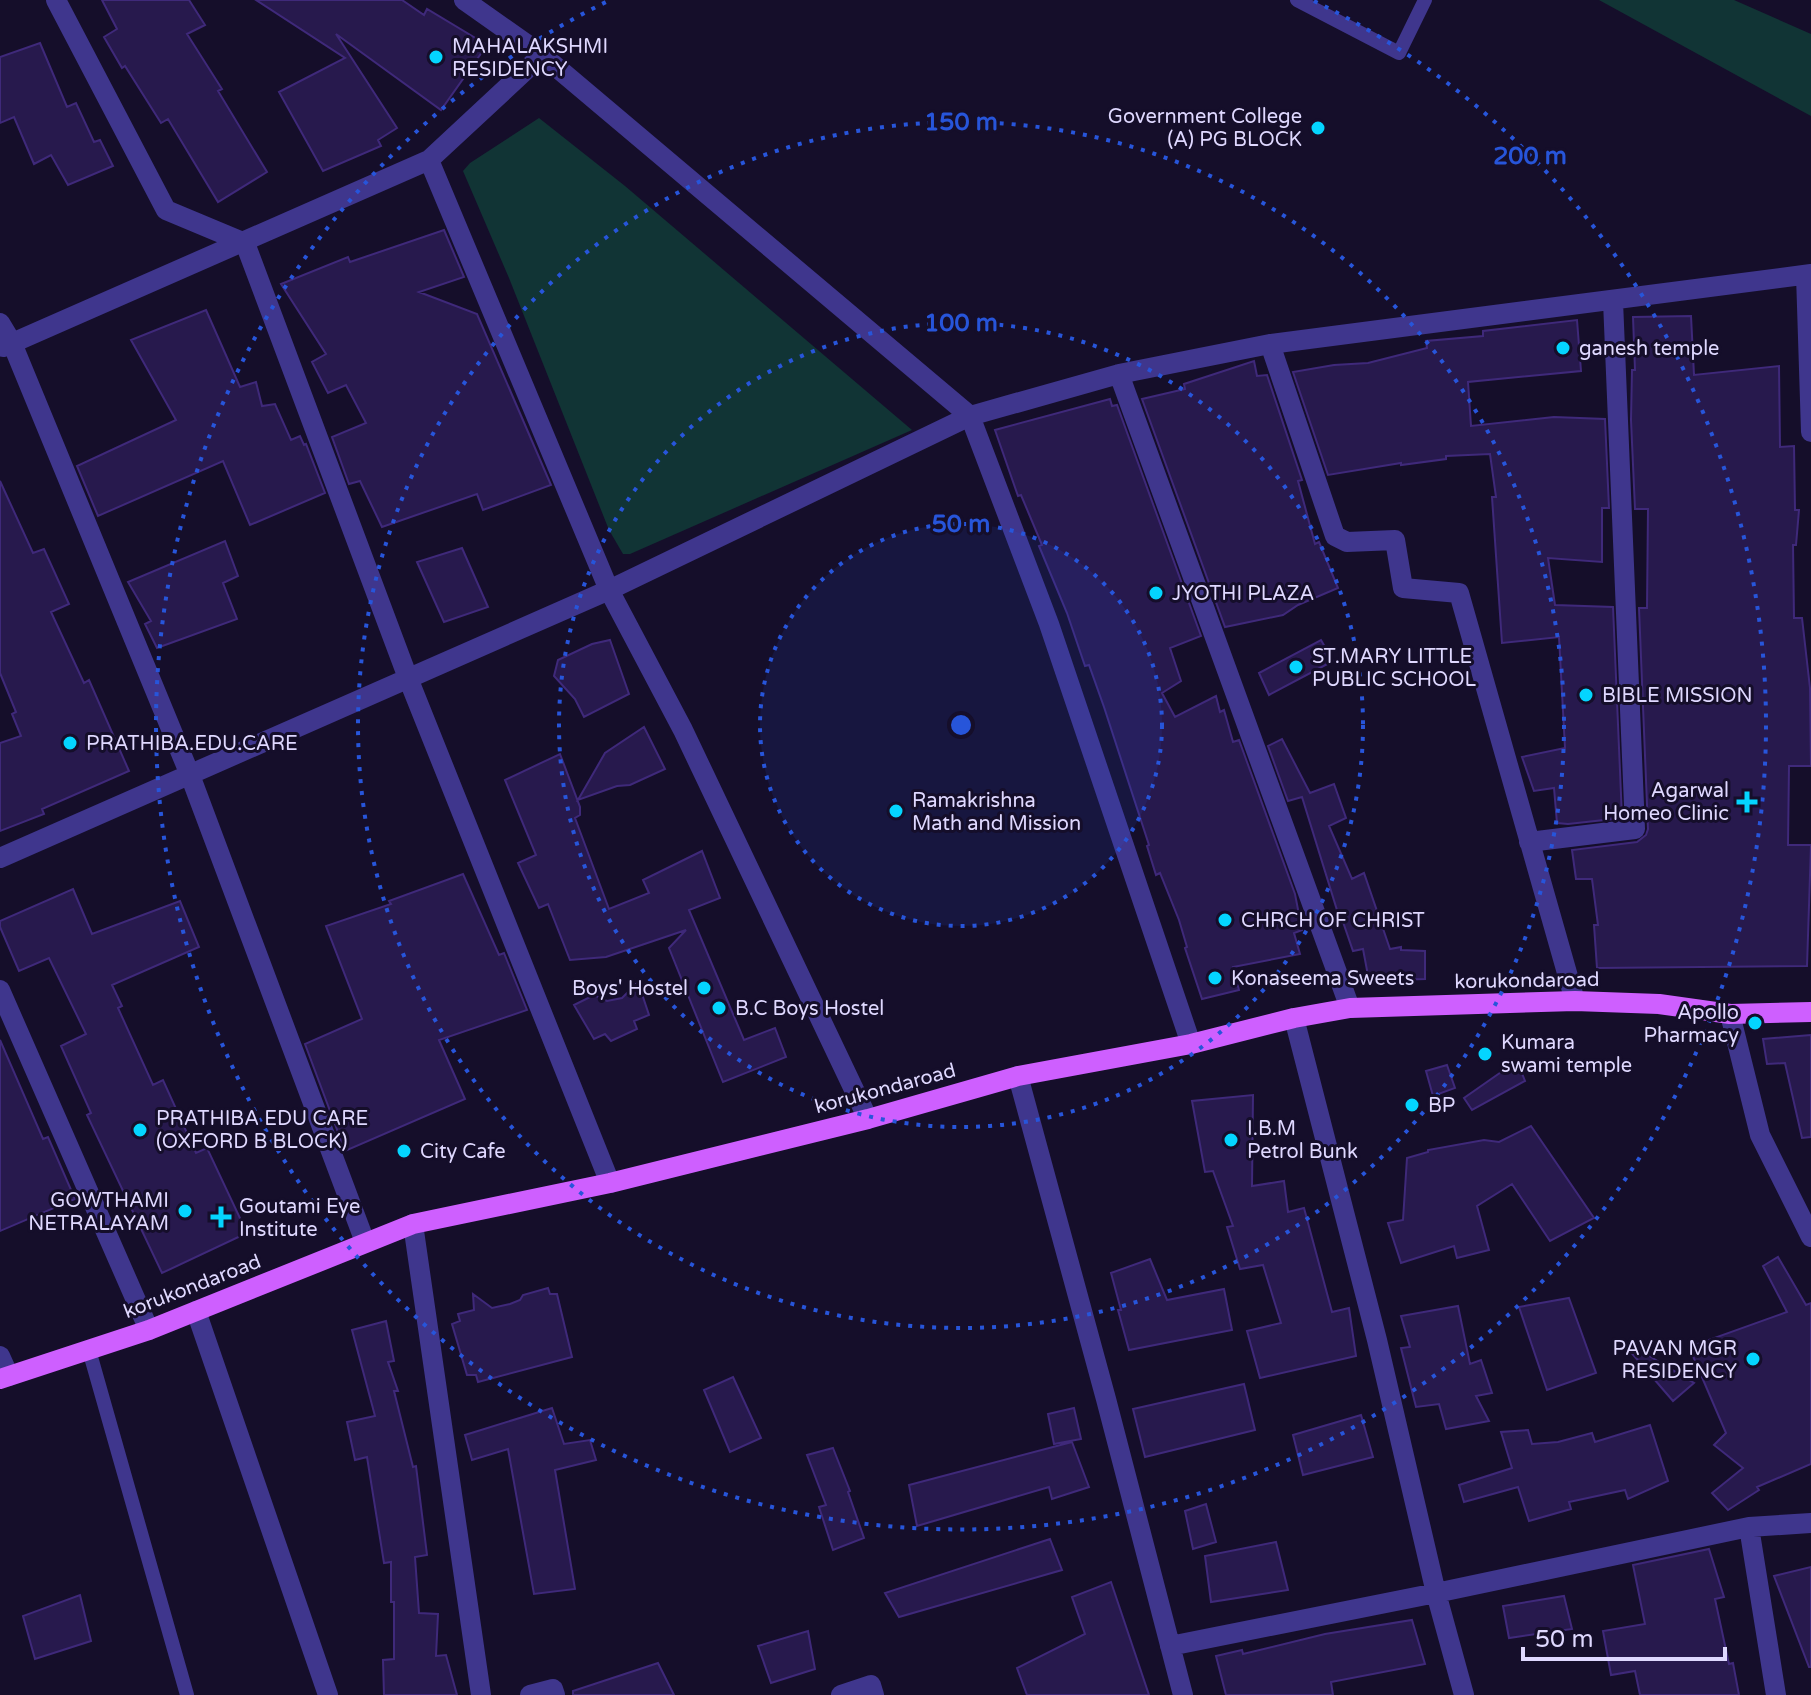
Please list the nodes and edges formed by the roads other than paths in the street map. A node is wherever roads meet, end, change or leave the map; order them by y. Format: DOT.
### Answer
graph roads {
  1 [pos="56,0"];
  2 [pos="464,0"];
  3 [pos="1297,0"];
  4 [pos="1425,0"];
  5 [pos="542,55"];
  6 [pos="429,160"];
  7 [pos="245,243"];
  8 [pos="1808,274"];
  9 [pos="1613,301"];
  10 [pos="0,323"];
  11 [pos="1270,344"];
  12 [pos="6,346"];
  13 [pos="1119,374"];
  14 [pos="970,416"];
  15 [pos="1811,432"];
  16 [pos="609,590"];
  17 [pos="408,678"];
  18 [pos="190,775"];
  19 [pos="1529,842"];
  20 [pos="0,858"];
  21 [pos="0,990"];
  22 [pos="1575,1001"];
  23 [pos="1350,1008"];
  24 [pos="1811,1012"];
  25 [pos="1730,1014"];
  26 [pos="1294,1018"];
  27 [pos="1191,1044"];
  28 [pos="1018,1076"];
  29 [pos="868,1119"];
  30 [pos="610,1183"];
  31 [pos="413,1224"];
  32 [pos="1811,1237"];
  33 [pos="365,1242"];
  34 [pos="196,1311"];
  35 [pos="149,1330"];
  36 [pos="89,1350"];
  37 [pos="0,1356"];
  38 [pos="4,1378"];
  39 [pos="1811,1523"];
  40 [pos="1749,1527"];
  41 [pos="1436,1593"];
  42 [pos="1170,1646"];
  43 [pos="187,1695"];
  44 [pos="328,1695"];
  45 [pos="481,1695"];
  46 [pos="530,1695"];
  47 [pos="555,1695"];
  48 [pos="841,1695"];
  49 [pos="874,1695"];
  50 [pos="1183,1695"];
  51 [pos="1464,1695"];
  52 [pos="1776,1695"];
  1 -- 7 [label="street"];
  2 -- 5 [label="street"];
  3 -- 4 [label="lane"];
  5 -- 6 [label="street"];
  5 -- 14 [label="street"];
  6 -- 7 [label="street"];
  6 -- 16 [label="street"];
  7 -- 12 [label="street"];
  7 -- 17 [label="street"];
  8 -- 9 [label="street"];
  8 -- 15 [label="street"];
  9 -- 11 [label="street"];
  9 -- 19 [label="street"];
  10 -- 12 [label="street"];
  11 -- 13 [label="street"];
  11 -- 19 [label="street"];
  12 -- 18 [label="street"];
  13 -- 14 [label="street"];
  13 -- 23 [label="street"];
  14 -- 16 [label="street"];
  14 -- 27 [label="street"];
  16 -- 17 [label="street"];
  16 -- 29 [label="street"];
  17 -- 18 [label="street"];
  17 -- 30 [label="street"];
  18 -- 20 [label="street"];
  18 -- 33 [label="street"];
  19 -- 22 [label="street"];
  21 -- 35 [label="street"];
  22 -- 23 [label="main road, korukondaroad"];
  22 -- 25 [label="main road, korukondaroad"];
  23 -- 26 [label="main road, korukondaroad"];
  24 -- 25 [label="main road, korukondaroad"];
  25 -- 32 [label="street"];
  26 -- 27 [label="main road, korukondaroad"];
  26 -- 41 [label="street"];
  27 -- 28 [label="main road, korukondaroad"];
  28 -- 29 [label="main road, korukondaroad"];
  28 -- 42 [label="street"];
  29 -- 30 [label="main road, korukondaroad"];
  30 -- 31 [label="main road, korukondaroad"];
  31 -- 33 [label="main road, korukondaroad"];
  31 -- 45 [label="street"];
  33 -- 34 [label="main road, korukondaroad"];
  34 -- 35 [label="main road, korukondaroad"];
  34 -- 44 [label="street"];
  35 -- 36 [label="main road, korukondaroad"];
  36 -- 38 [label="main road, korukondaroad"];
  36 -- 43 [label="lane"];
  37 -- 38 [label="street"];
  39 -- 40 [label="street"];
  40 -- 41 [label="street"];
  40 -- 52 [label="street"];
  41 -- 42 [label="street"];
  41 -- 51 [label="street"];
  42 -- 50 [label="street"];
  46 -- 47 [label="street"];
  48 -- 49 [label="street"];
}
